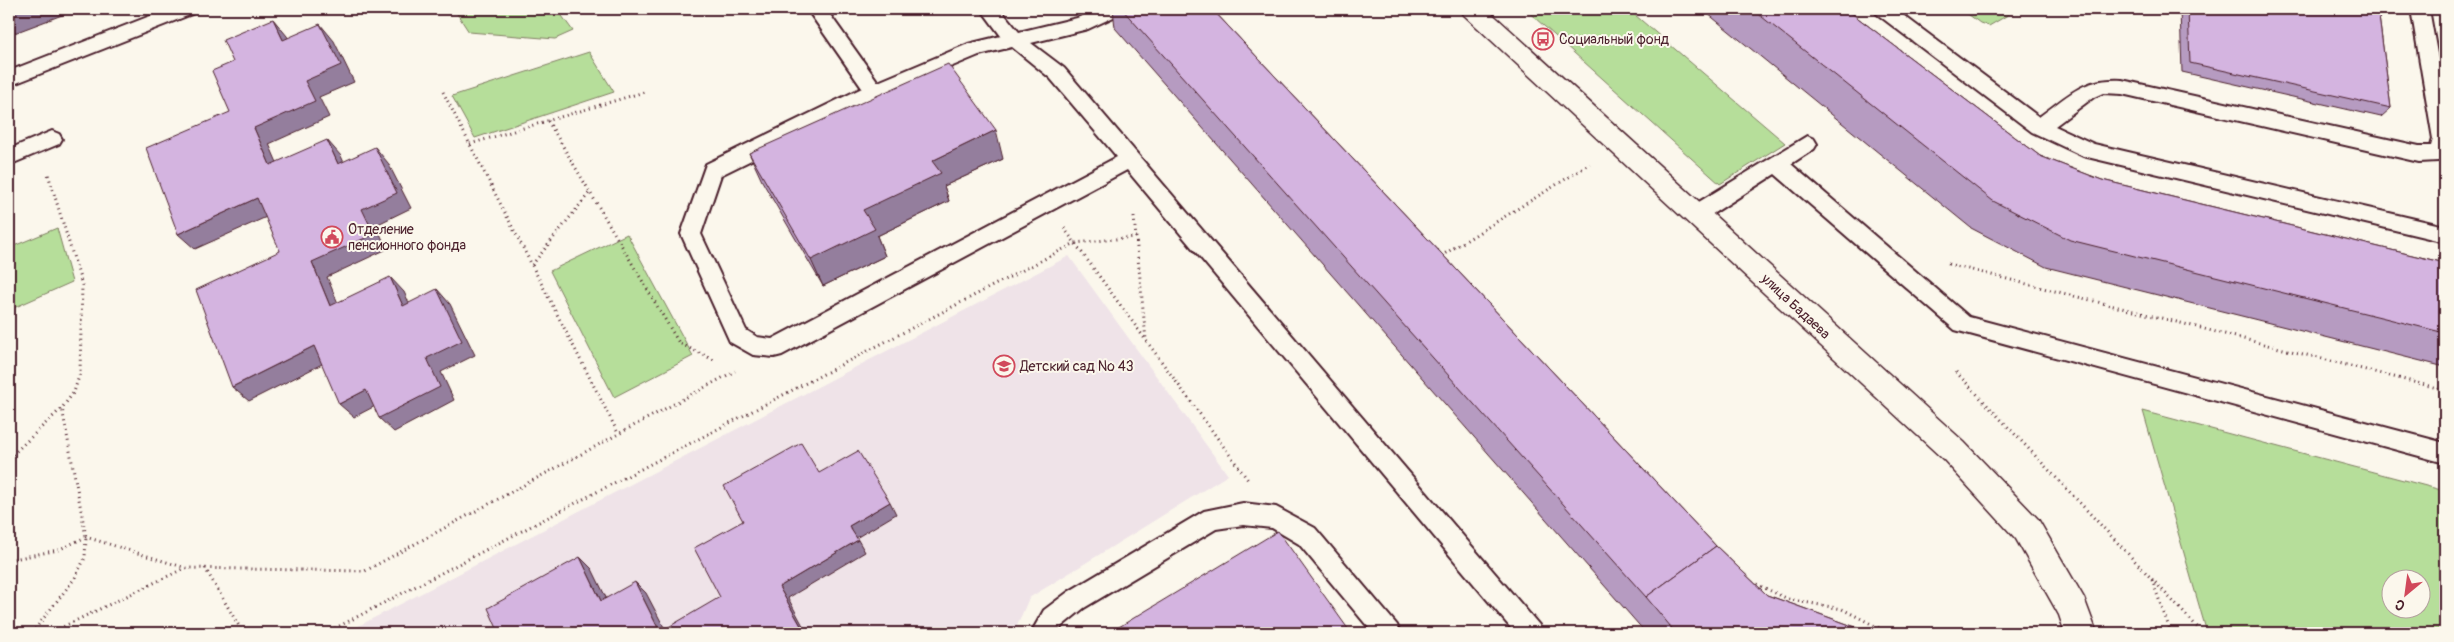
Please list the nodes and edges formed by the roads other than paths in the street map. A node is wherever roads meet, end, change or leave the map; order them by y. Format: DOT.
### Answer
graph roads {
  1 [pos="186,9"];
  2 [pos="816,9"];
  3 [pos="990,9"];
  4 [pos="1114,9"];
  5 [pos="1472,9"];
  6 [pos="1883,9"];
  7 [pos="2420,9"];
  8 [pos="1014,39"];
  9 [pos="9,79"];
  10 [pos="874,91"];
  11 [pos="2039,127"];
  12 [pos="46,142"];
  13 [pos="1807,144"];
  14 [pos="9,157"];
  15 [pos="1129,160"];
  16 [pos="1776,163"];
  17 [pos="1696,214"];
  18 [pos="2445,234"];
  19 [pos="2445,453"];
  20 [pos="1043,633"];
  21 [pos="1388,633"];
  22 [pos="1530,633"];
  23 [pos="2081,633"];
  1 -- 9 [label="lane"];
  2 -- 10 [label="lane"];
  3 -- 8 [label="lane"];
  4 -- 8 [label="lane"];
  5 -- 17 [label="street, улица Бадаева"];
  6 -- 11 [label="lane"];
  7 -- 11 [label="lane"];
  8 -- 10 [label="lane"];
  8 -- 15 [label="lane"];
  10 -- 15 [label="lane"];
  11 -- 18 [label="lane"];
  12 -- 14 [label="lane"];
  13 -- 16 [label="lane"];
  15 -- 22 [label="lane"];
  16 -- 17 [label="lane"];
  16 -- 19 [label="lane"];
  17 -- 23 [label="street, улица Бадаева"];
  20 -- 21 [label="lane"];
}
